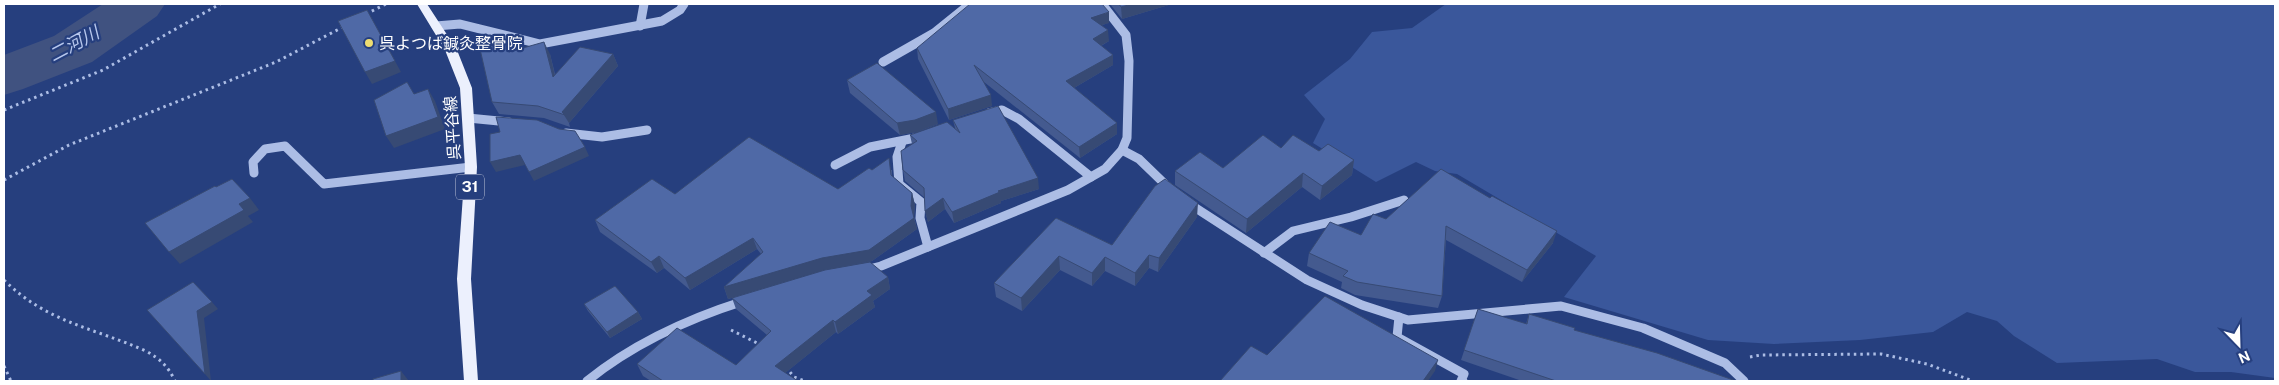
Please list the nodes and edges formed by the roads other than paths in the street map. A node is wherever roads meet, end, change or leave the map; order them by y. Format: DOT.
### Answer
graph roads {
  1 [pos="422,4"];
  2 [pos="644,4"];
  3 [pos="684,4"];
  4 [pos="970,4"];
  5 [pos="1102,4"];
  6 [pos="436,26"];
  7 [pos="640,26"];
  8 [pos="883,62"];
  9 [pos="977,116"];
  10 [pos="468,118"];
  11 [pos="515,123"];
  12 [pos="558,130"];
  13 [pos="647,130"];
  14 [pos="927,135"];
  15 [pos="902,142"];
  16 [pos="1122,150"];
  17 [pos="835,165"];
  18 [pos="471,167"];
  19 [pos="254,174"];
  20 [pos="1091,177"];
  21 [pos="1404,200"];
  22 [pos="928,247"];
  23 [pos="1264,253"];
  24 [pos="852,272"];
  25 [pos="750,298"];
  26 [pos="1399,317"];
  27 [pos="592,380"];
  28 [pos="470,381"];
  29 [pos="1463,381"];
  30 [pos="1744,381"];
  1 -- 6 [label="main road, 呉平谷線 / 31"];
  2 -- 7 [label="street"];
  3 -- 7 [label="street"];
  4 -- 8 [label="street"];
  5 -- 16 [label="street"];
  6 -- 7 [label="street"];
  6 -- 10 [label="main road, 呉平谷線 / 31"];
  9 -- 20 [label="street"];
  10 -- 11 [label="street"];
  10 -- 18 [label="main road, 呉平谷線 / 31"];
  12 -- 13 [label="street"];
  14 -- 15 [label="street"];
  15 -- 17 [label="street"];
  15 -- 22 [label="street"];
  16 -- 20 [label="street"];
  16 -- 23 [label="street"];
  18 -- 19 [label="street"];
  18 -- 28 [label="main road, 呉平谷線 / 31"];
  20 -- 22 [label="street"];
  21 -- 23 [label="street"];
  22 -- 24 [label="street"];
  23 -- 26 [label="street"];
  25 -- 27 [label="street"];
  26 -- 29 [label="street"];
  26 -- 30 [label="street"];
}
